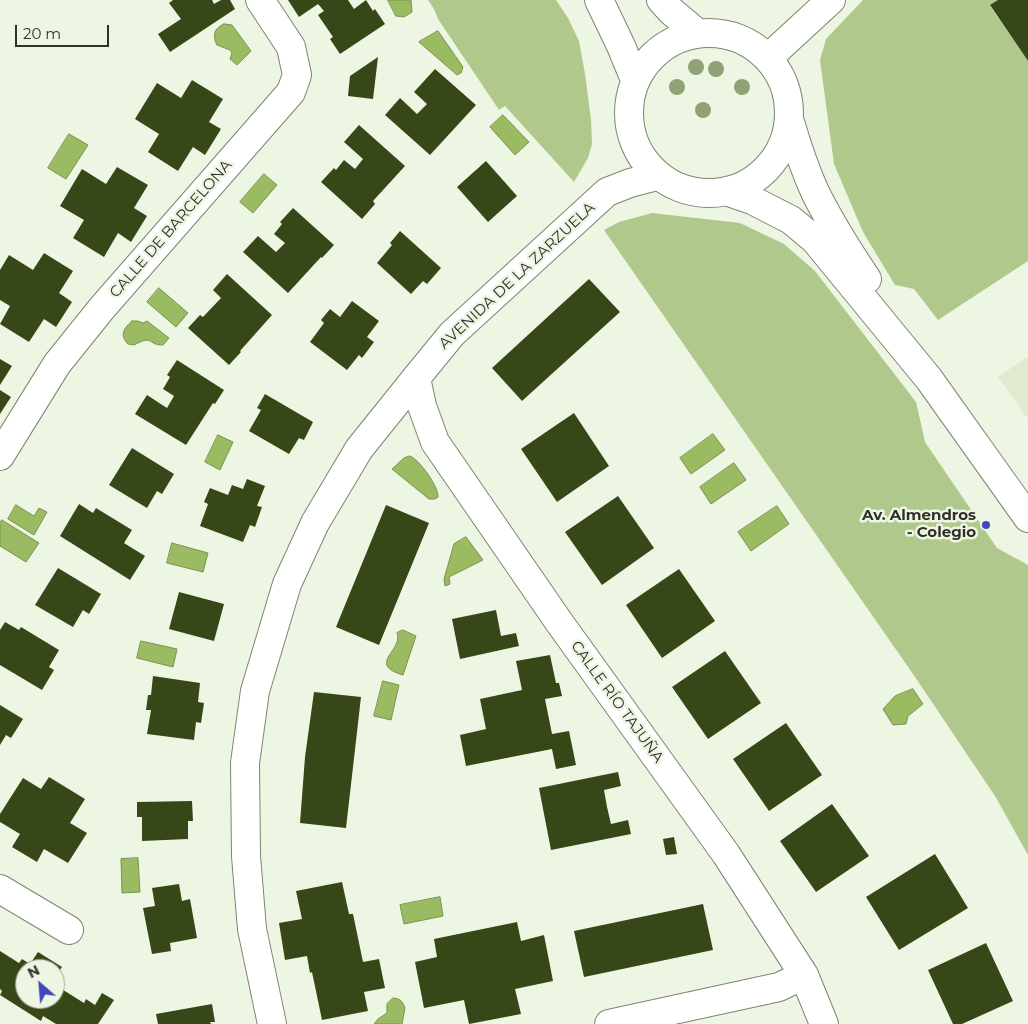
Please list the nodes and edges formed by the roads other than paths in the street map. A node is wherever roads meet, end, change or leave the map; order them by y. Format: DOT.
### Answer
graph roads {
  1 [pos="260,0"];
  2 [pos="599,0"];
  3 [pos="660,0"];
  4 [pos="831,0"];
  5 [pos="697,33"];
  6 [pos="768,58"];
  7 [pos="635,80"];
  8 [pos="790,122"];
  9 [pos="657,176"];
  10 [pos="729,192"];
  11 [pos="416,378"];
  12 [pos="929,379"];
  13 [pos="0,456"];
  14 [pos="1028,518"];
  15 [pos="0,889"];
  16 [pos="69,930"];
  17 [pos="804,975"];
  18 [pos="272,1024"];
  19 [pos="609,1024"];
  20 [pos="824,1024"];
  1 -- 13 [label="street, CALLE DE BARCELONA"];
  2 -- 7 [label="street"];
  3 -- 5 [label="street"];
  4 -- 6 [label="street"];
  5 -- 6 [label="street"];
  5 -- 7 [label="street"];
  6 -- 8 [label="street"];
  7 -- 9 [label="street"];
  8 -- 10 [label="street"];
  8 -- 12 [label="street"];
  9 -- 10 [label="street"];
  9 -- 11 [label="street, AVENIDA DE LA ZARZUELA"];
  10 -- 12 [label="street"];
  11 -- 17 [label="street, CALLE RÍO TAJUÑA"];
  11 -- 18 [label="street, AVENIDA DE LA ZARZUELA"];
  12 -- 14 [label="street"];
  15 -- 16 [label="street"];
  17 -- 19 [label="street"];
  17 -- 20 [label="street, CALLE RÍO TAJUÑA"];
}
